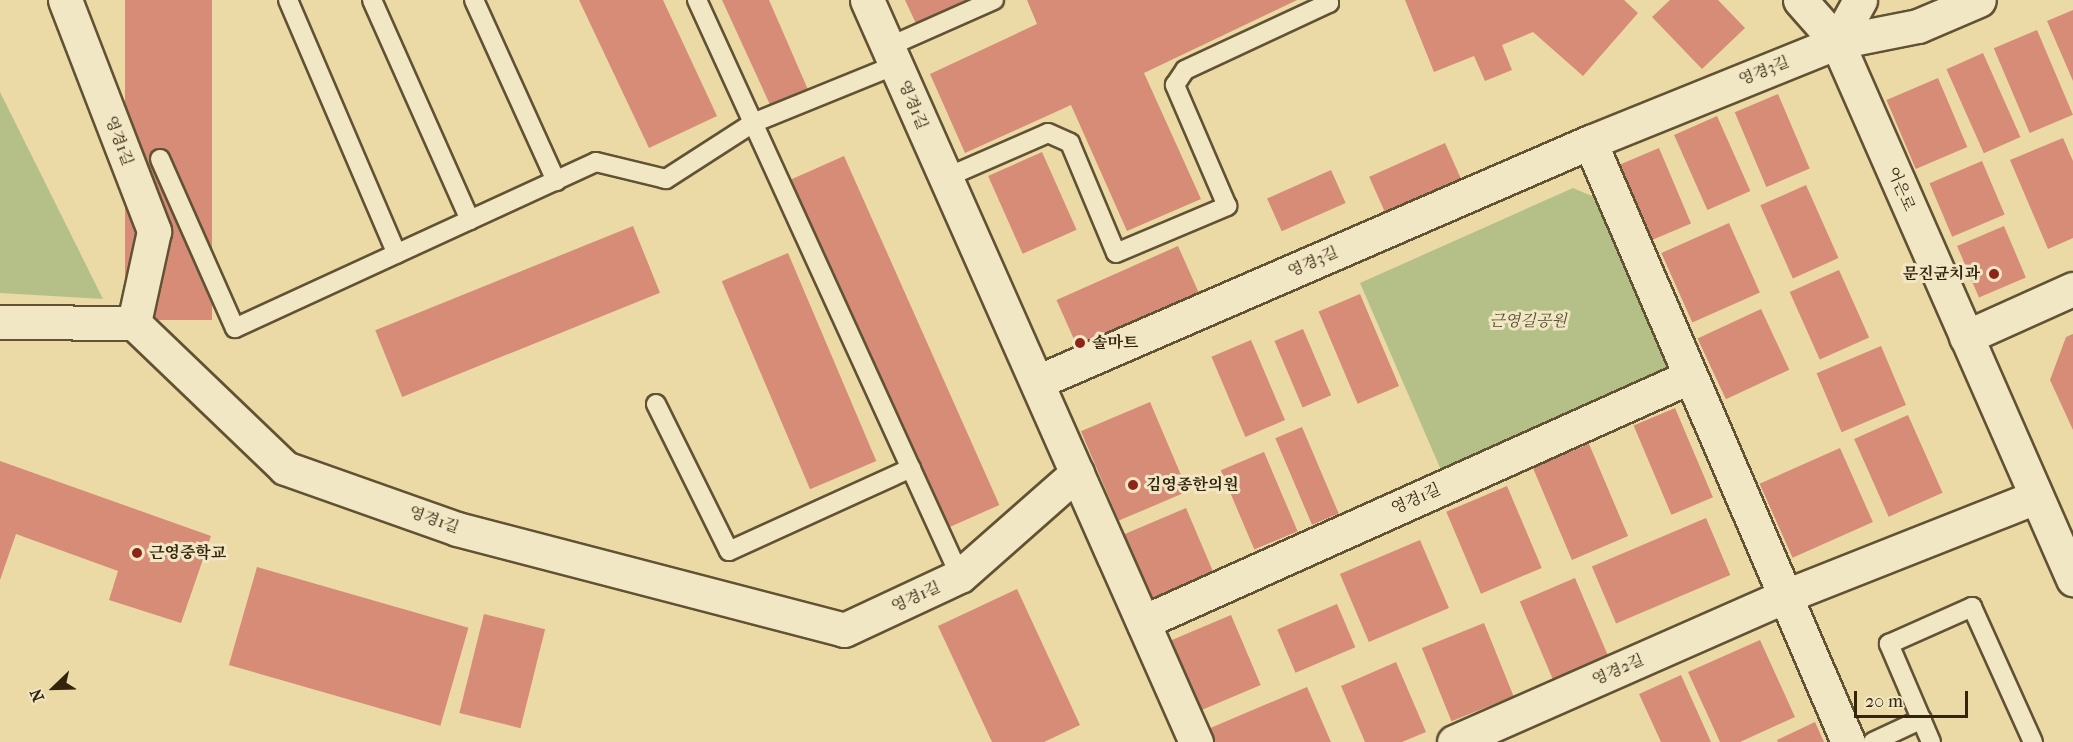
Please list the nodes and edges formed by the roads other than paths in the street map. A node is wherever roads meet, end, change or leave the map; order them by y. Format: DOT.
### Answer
graph roads {
  1 [pos="65,0"];
  2 [pos="288,0"];
  3 [pos="372,0"];
  4 [pos="474,0"];
  5 [pos="697,0"];
  6 [pos="867,0"];
  7 [pos="994,0"];
  8 [pos="1328,0"];
  9 [pos="1800,0"];
  10 [pos="1860,0"];
  11 [pos="1979,0"];
  12 [pos="1837,42"];
  13 [pos="892,56"];
  14 [pos="753,123"];
  15 [pos="1590,142"];
  16 [pos="160,159"];
  17 [pos="945,178"];
  18 [pos="556,181"];
  19 [pos="470,220"];
  20 [pos="397,254"];
  21 [pos="2073,289"];
  22 [pos="0,322"];
  23 [pos="134,324"];
  24 [pos="1966,337"];
  25 [pos="1689,377"];
  26 [pos="1037,382"];
  27 [pos="656,404"];
  28 [pos="911,468"];
  29 [pos="1077,473"];
  30 [pos="2036,497"];
  31 [pos="960,576"];
  32 [pos="2073,579"];
  33 [pos="1783,597"];
  34 [pos="1143,622"];
  35 [pos="1922,719"];
  36 [pos="1196,742"];
  37 [pos="1454,742"];
  38 [pos="1848,742"];
  39 [pos="1872,742"];
  40 [pos="1932,742"];
  41 [pos="2033,742"];
  1 -- 23 [label="street, 영경1길"];
  2 -- 20 [label="lane"];
  3 -- 19 [label="lane"];
  4 -- 18 [label="lane"];
  5 -- 14 [label="lane"];
  6 -- 13 [label="street, 영경1길"];
  7 -- 13 [label="lane"];
  8 -- 17 [label="lane"];
  9 -- 12 [label="street, 어은로"];
  10 -- 12 [label="street"];
  11 -- 12 [label="street"];
  12 -- 15 [label="street, 영경3길"];
  12 -- 24 [label="street, 어은로"];
  13 -- 14 [label="lane"];
  13 -- 17 [label="street, 영경1길"];
  14 -- 18 [label="lane"];
  14 -- 28 [label="lane"];
  15 -- 25 [label="street"];
  15 -- 26 [label="street, 영경3길"];
  16 -- 20 [label="lane"];
  17 -- 26 [label="street, 영경1길"];
  18 -- 19 [label="lane"];
  19 -- 20 [label="lane"];
  21 -- 24 [label="street"];
  22 -- 23 [label="street"];
  23 -- 31 [label="street, 영경1길"];
  24 -- 30 [label="street, 어은로"];
  25 -- 33 [label="street"];
  25 -- 34 [label="street, 영경1길"];
  26 -- 29 [label="street, 영경1길"];
  27 -- 28 [label="lane"];
  28 -- 31 [label="lane"];
  29 -- 31 [label="street, 영경1길"];
  29 -- 34 [label="street, 영경1길"];
  30 -- 32 [label="street, 어은로"];
  30 -- 33 [label="street, 영경2길"];
  33 -- 37 [label="street, 영경2길"];
  33 -- 38 [label="street"];
  34 -- 36 [label="street, 영경1길"];
  35 -- 39 [label="lane"];
  35 -- 40 [label="lane"];
  35 -- 41 [label="lane"];
}
